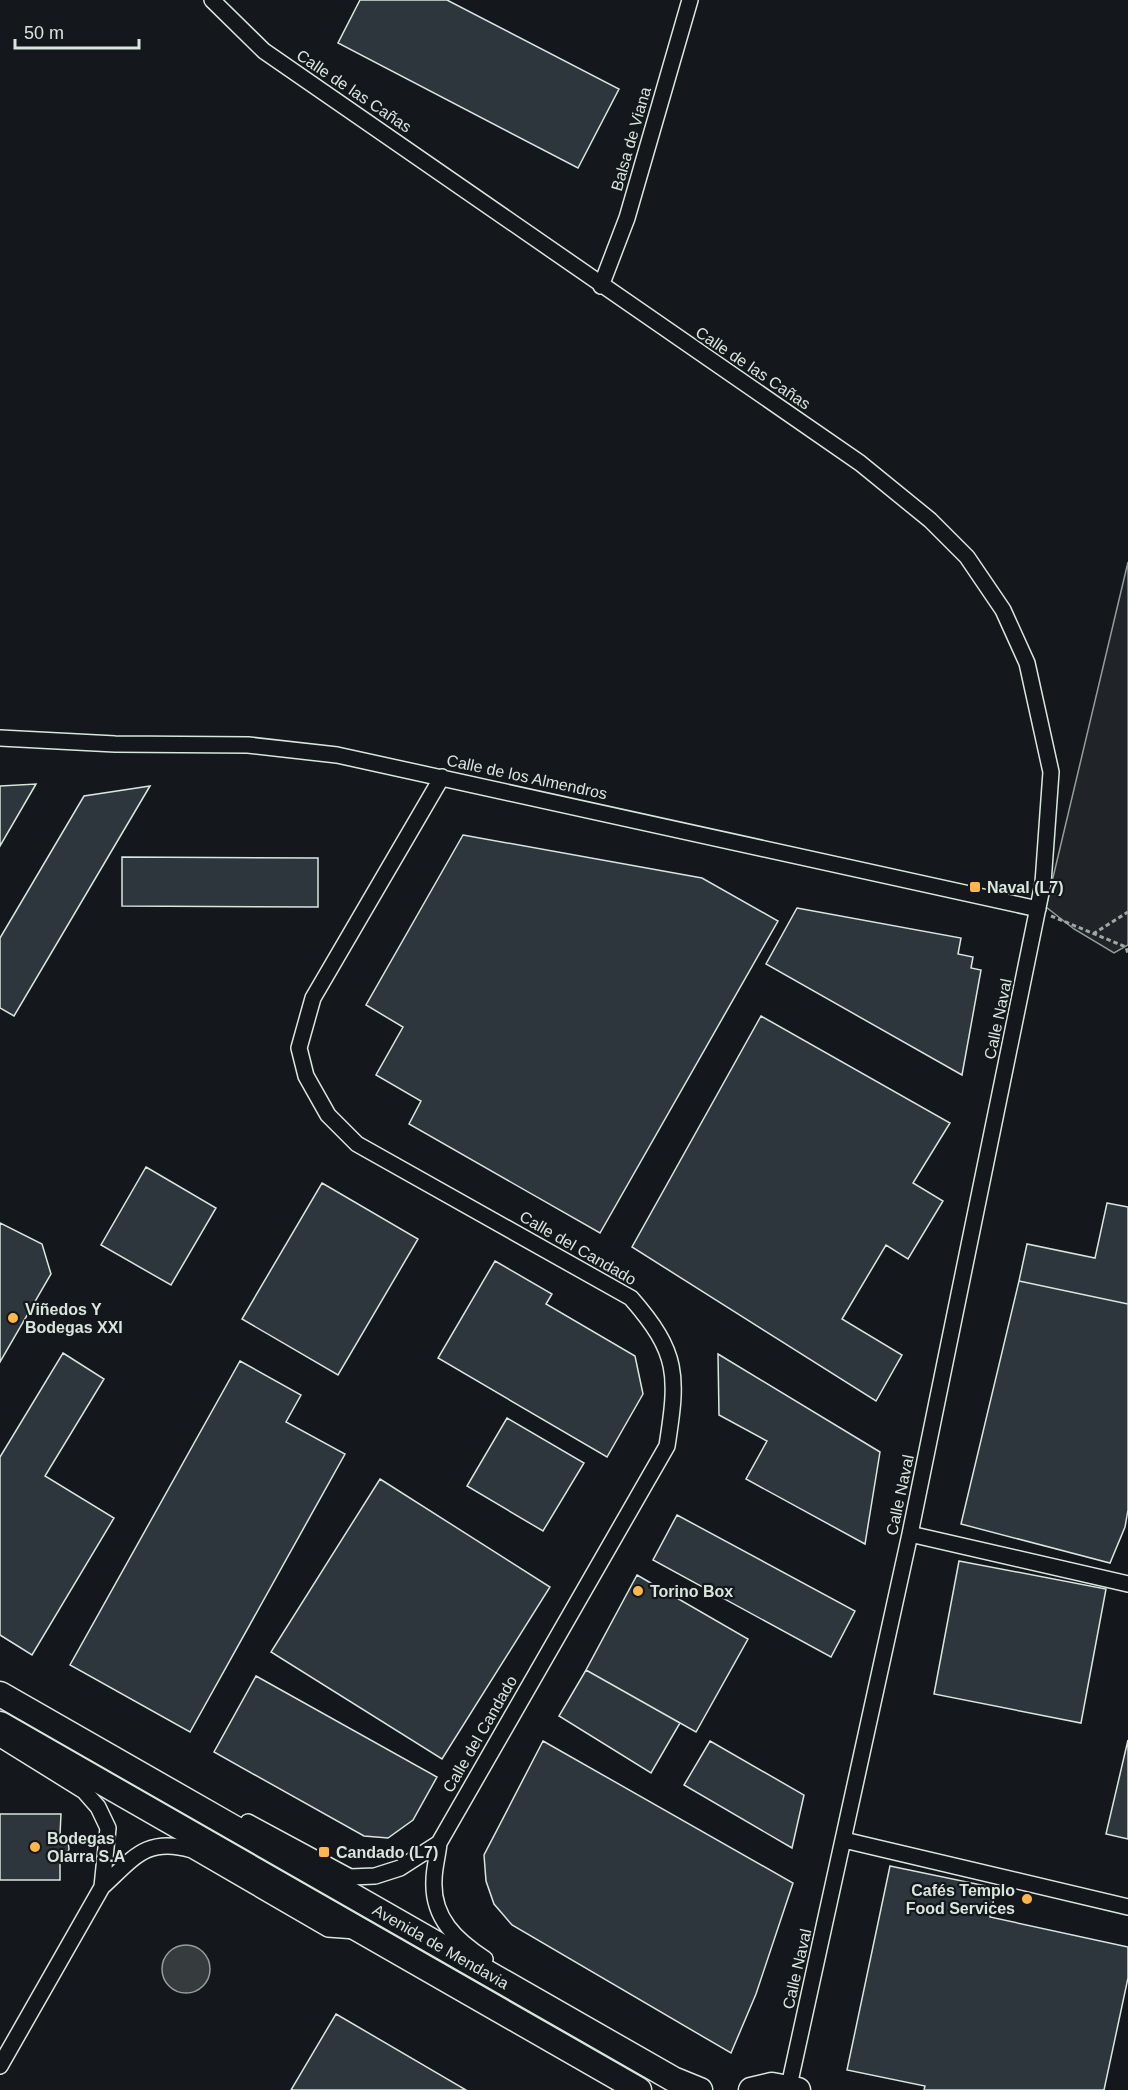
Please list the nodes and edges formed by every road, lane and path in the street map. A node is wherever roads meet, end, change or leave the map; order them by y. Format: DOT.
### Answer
graph roads {
  1 [pos="212,0"];
  2 [pos="690,0"];
  3 [pos="601,286"];
  4 [pos="0,738"];
  5 [pos="442,777"];
  6 [pos="1038,909"];
  7 [pos="1128,912"];
  8 [pos="1093,934"];
  9 [pos="1128,954"];
  10 [pos="910,1534"];
  11 [pos="1128,1584"];
  12 [pos="0,1694"];
  13 [pos="0,1724"];
  14 [pos="0,1739"];
  15 [pos="186,1800"];
  16 [pos="844,1839"];
  17 [pos="439,1843"];
  18 [pos="102,1887"];
  19 [pos="1128,1907"];
  20 [pos="365,1931"];
  21 [pos="587,2029"];
  22 [pos="0,2066"];
  23 [pos="794,2088"];
  24 [pos="639,2090"];
  25 [pos="699,2090"];
  26 [pos="752,2090"];
  1 -- 3 [label="street, Calle de las Cañas"];
  2 -- 3 [label="street, Balsa de Viana"];
  3 -- 6 [label="street, Calle de las Cañas"];
  4 -- 5 [label="street, Calle de los Almendros"];
  5 -- 6 [label="street, Calle de los Almendros"];
  5 -- 17 [label="street, Calle del Candado"];
  6 -- 8 [label="path"];
  6 -- 10 [label="street, Calle Naval"];
  7 -- 8 [label="path"];
  8 -- 9 [label="path"];
  10 -- 11 [label="street"];
  10 -- 16 [label="street, Calle Naval"];
  12 -- 15 [label="main road, Avenida de Mendavia"];
  13 -- 20 [label="main road, Avenida de Mendavia"];
  14 -- 18 [label="street"];
  15 -- 17 [label="street, Avenida de Mendavia"];
  15 -- 21 [label="main road, Avenida de Mendavia"];
  16 -- 19 [label="street"];
  16 -- 23 [label="street, Calle Naval"];
  17 -- 21 [label="street, Calle del Candado"];
  18 -- 20 [label="street, Avenida de Mendavia"];
  18 -- 22 [label="street"];
  20 -- 24 [label="main road, Avenida de Mendavia"];
  21 -- 25 [label="main road, Avenida de Mendavia"];
  23 -- 26 [label="main road"];
}
